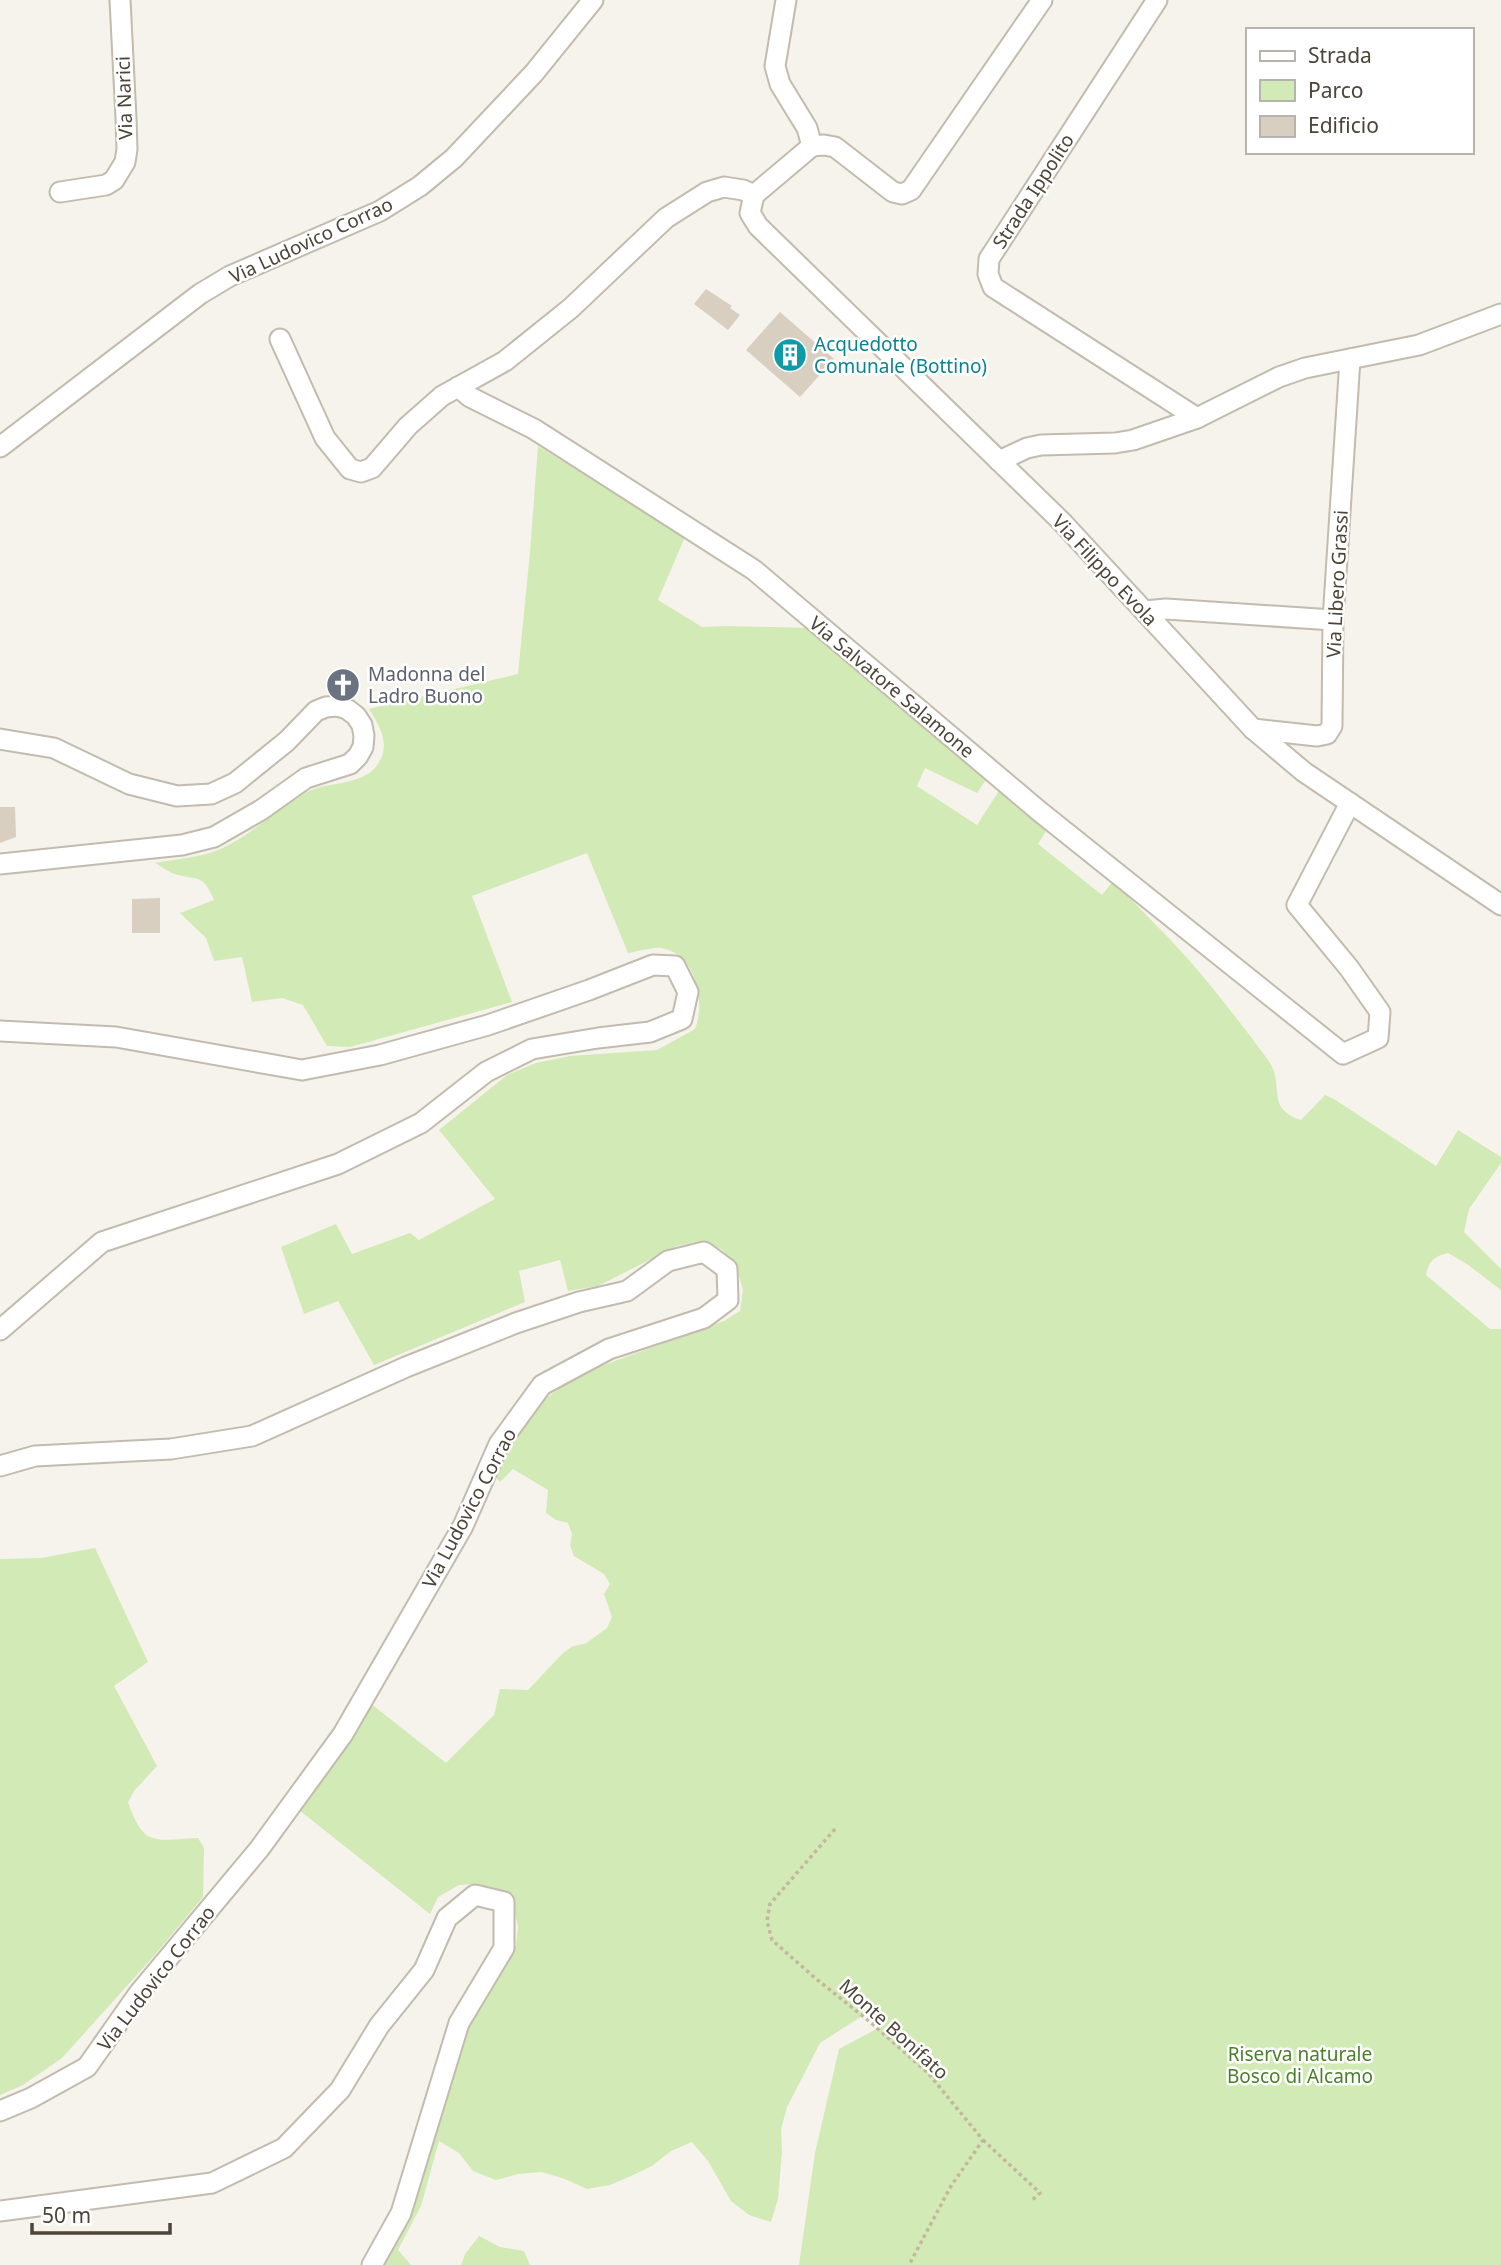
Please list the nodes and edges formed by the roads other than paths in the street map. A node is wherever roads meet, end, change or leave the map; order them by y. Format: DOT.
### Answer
graph roads {
  1 [pos="120,0"];
  2 [pos="593,0"];
  3 [pos="786,0"];
  4 [pos="1042,0"];
  5 [pos="1157,0"];
  6 [pos="812,146"];
  7 [pos="60,192"];
  8 [pos="754,195"];
  9 [pos="1501,314"];
  10 [pos="280,339"];
  11 [pos="1350,359"];
  12 [pos="458,387"];
  13 [pos="1197,418"];
  14 [pos="0,447"];
  15 [pos="999,461"];
  16 [pos="1145,611"];
  17 [pos="1333,620"];
  18 [pos="1253,729"];
  19 [pos="0,738"];
  20 [pos="1350,803"];
  21 [pos="0,863"];
  22 [pos="1501,905"];
  23 [pos="0,1031"];
  24 [pos="0,1330"];
  25 [pos="0,1466"];
  26 [pos="0,2111"];
  27 [pos="0,2211"];
  28 [pos="372,2265"];
  1 -- 7 [label="street, Via Narici"];
  2 -- 14 [label="street, Via Ludovico Corrao"];
  3 -- 6 [label="street"];
  4 -- 6 [label="street"];
  5 -- 13 [label="street, Strada Ippolito"];
  6 -- 8 [label="street"];
  8 -- 12 [label="street"];
  8 -- 15 [label="street, Via Filippo Evola"];
  9 -- 11 [label="street"];
  10 -- 12 [label="street"];
  11 -- 13 [label="street"];
  11 -- 17 [label="street, Via Libero Grassi"];
  12 -- 20 [label="street, Via Salvatore Salamone"];
  13 -- 15 [label="street"];
  15 -- 16 [label="street, Via Filippo Evola"];
  16 -- 17 [label="street"];
  16 -- 18 [label="street, Via Filippo Evola"];
  17 -- 18 [label="street, Via Libero Grassi"];
  18 -- 20 [label="street, Via Filippo Evola"];
  19 -- 21 [label="street"];
  20 -- 22 [label="street, Via Filippo Evola"];
  23 -- 24 [label="street"];
  25 -- 26 [label="street, Via Ludovico Corrao"];
  27 -- 28 [label="street"];
}
